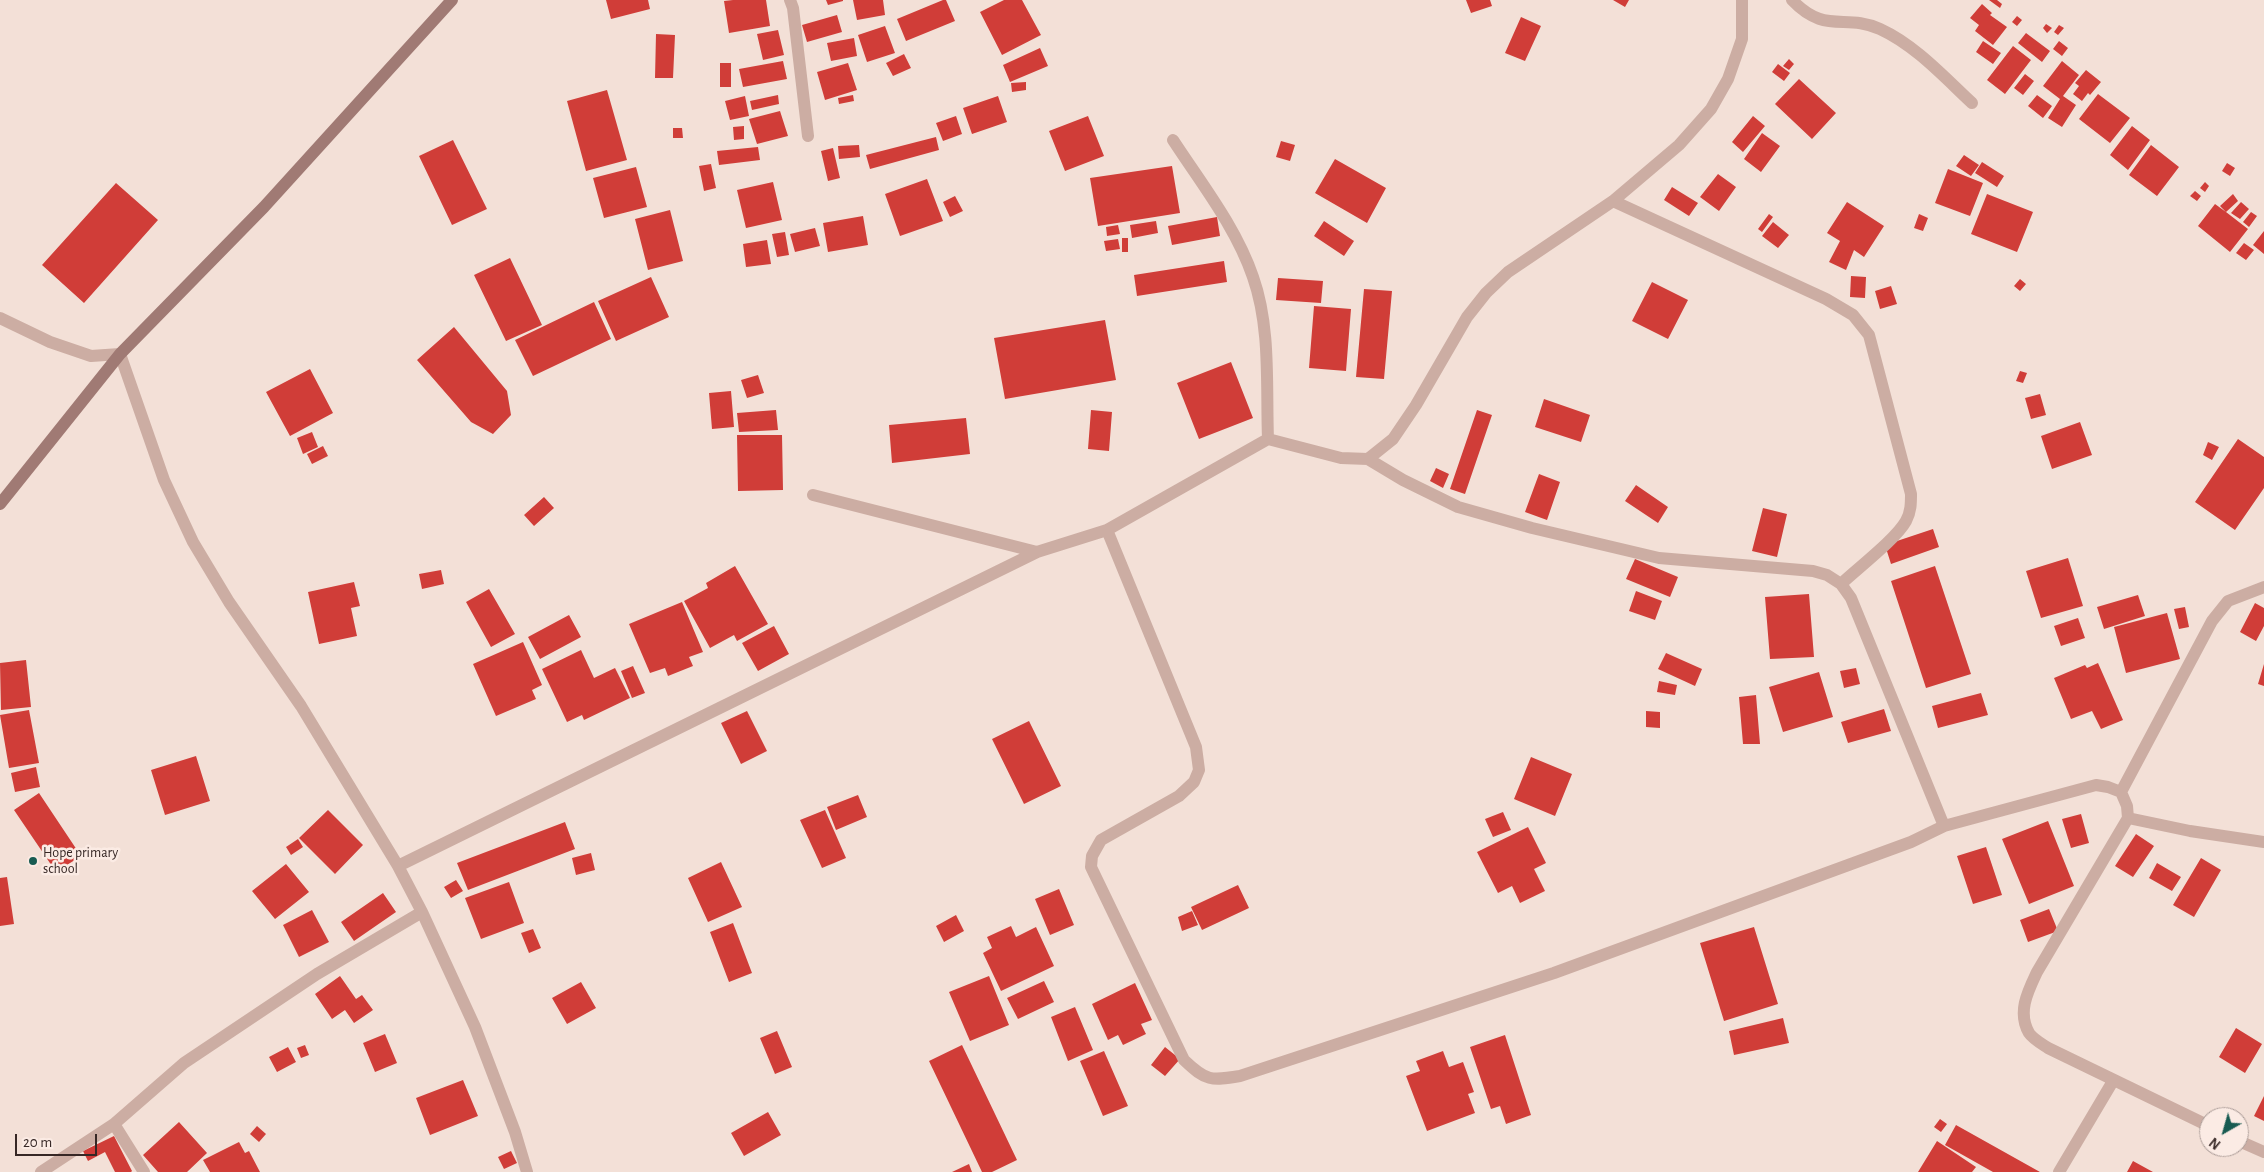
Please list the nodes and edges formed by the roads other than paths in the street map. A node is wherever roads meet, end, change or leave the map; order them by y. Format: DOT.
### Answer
graph roads {
  1 [pos="452,0"];
  2 [pos="790,0"];
  3 [pos="1742,0"];
  4 [pos="1792,0"];
  5 [pos="1972,103"];
  6 [pos="808,136"];
  7 [pos="1173,140"];
  8 [pos="1613,201"];
  9 [pos="0,318"];
  10 [pos="120,354"];
  11 [pos="1268,439"];
  12 [pos="1368,459"];
  13 [pos="813,495"];
  14 [pos="0,504"];
  15 [pos="1107,530"];
  16 [pos="1037,552"];
  17 [pos="1841,584"];
  18 [pos="2264,587"];
  19 [pos="2121,792"];
  20 [pos="2128,818"];
  21 [pos="1944,826"];
  22 [pos="2264,842"];
  23 [pos="398,866"];
  24 [pos="422,912"];
  25 [pos="2113,1081"];
  26 [pos="2199,1121"];
  27 [pos="114,1124"];
  28 [pos="2249,1145"];
  29 [pos="2264,1152"];
  30 [pos="41,1172"];
  31 [pos="144,1172"];
  32 [pos="528,1172"];
  33 [pos="2059,1172"];
  1 -- 10 [label="street"];
  2 -- 6 [label="street"];
  3 -- 8 [label="street"];
  4 -- 5 [label="street"];
  7 -- 11 [label="street"];
  8 -- 12 [label="street"];
  8 -- 17 [label="street"];
  9 -- 10 [label="street"];
  10 -- 14 [label="street"];
  10 -- 23 [label="street"];
  11 -- 12 [label="street"];
  11 -- 15 [label="street"];
  12 -- 17 [label="street"];
  13 -- 16 [label="street"];
  15 -- 16 [label="street"];
  15 -- 21 [label="street"];
  16 -- 23 [label="street"];
  17 -- 21 [label="street"];
  18 -- 19 [label="street"];
  19 -- 20 [label="street"];
  19 -- 21 [label="street"];
  20 -- 22 [label="street"];
  20 -- 25 [label="street"];
  23 -- 24 [label="street"];
  24 -- 27 [label="street"];
  24 -- 32 [label="street"];
  25 -- 26 [label="street"];
  25 -- 33 [label="street"];
  27 -- 30 [label="street"];
  27 -- 31 [label="street"];
  28 -- 29 [label="street"];
}
